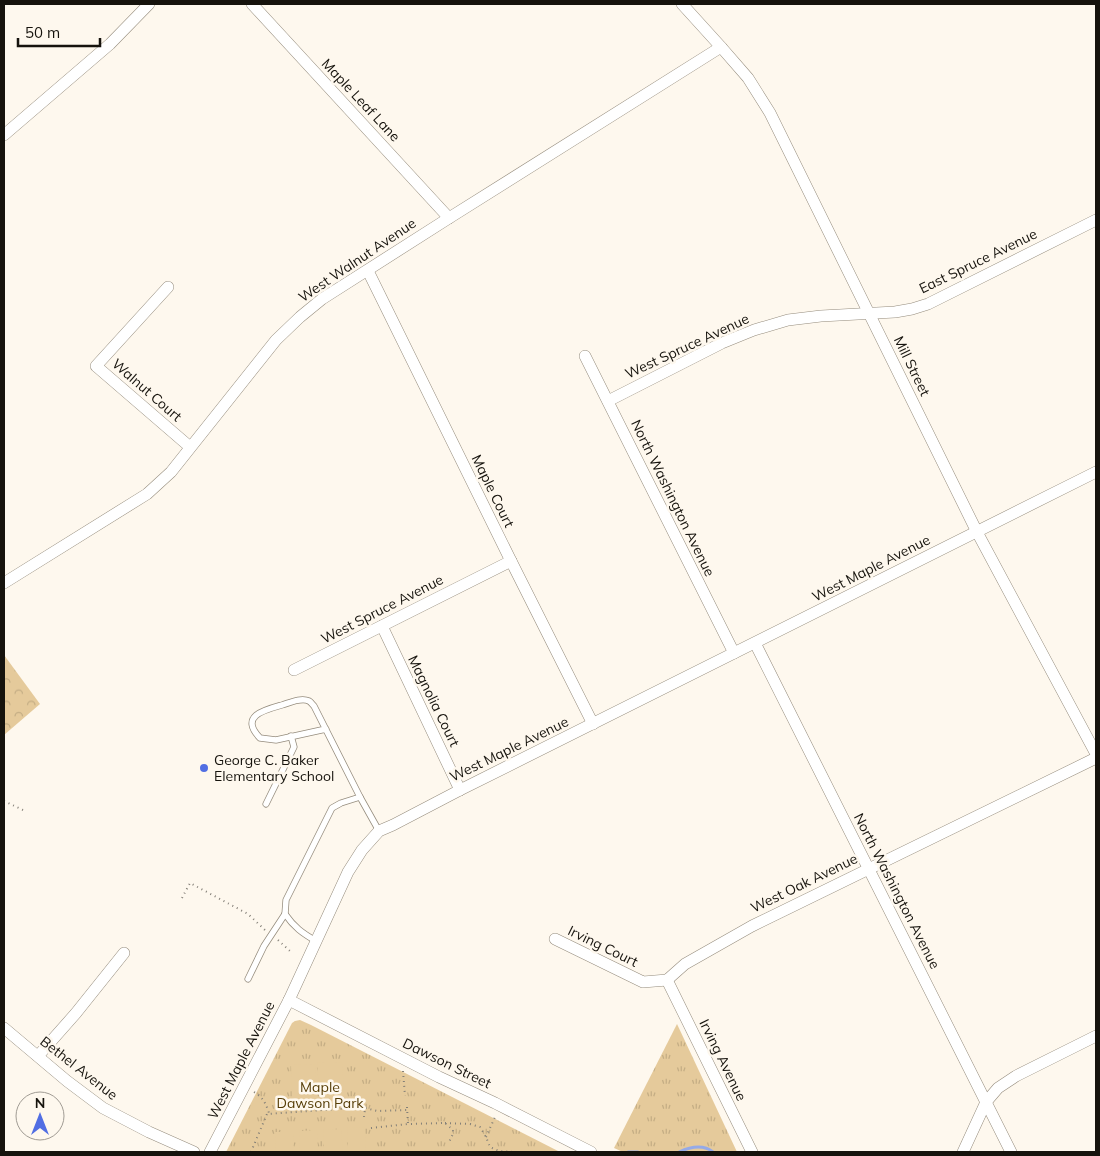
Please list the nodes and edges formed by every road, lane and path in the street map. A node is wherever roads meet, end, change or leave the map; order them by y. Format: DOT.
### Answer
graph roads {
  1 [pos="149,4"];
  2 [pos="252,4"];
  3 [pos="682,4"];
  4 [pos="721,47"];
  5 [pos="4,135"];
  6 [pos="449,218"];
  7 [pos="1096,220"];
  8 [pos="368,271"];
  9 [pos="168,287"];
  10 [pos="869,313"];
  11 [pos="585,356"];
  12 [pos="608,401"];
  13 [pos="190,447"];
  14 [pos="1096,472"];
  15 [pos="977,532"];
  16 [pos="511,560"];
  17 [pos="4,583"];
  18 [pos="382,626"];
  19 [pos="755,643"];
  20 [pos="734,653"];
  21 [pos="294,670"];
  22 [pos="593,724"];
  23 [pos="326,729"];
  24 [pos="291,736"];
  25 [pos="1096,756"];
  26 [pos="460,790"];
  27 [pos="360,797"];
  28 [pos="4,801"];
  29 [pos="266,804"];
  30 [pos="23,810"];
  31 [pos="379,831"];
  32 [pos="869,868"];
  33 [pos="182,898"];
  34 [pos="285,914"];
  35 [pos="265,930"];
  36 [pos="555,939"];
  37 [pos="277,940"];
  38 [pos="316,941"];
  39 [pos="292,952"];
  40 [pos="124,953"];
  41 [pos="248,979"];
  42 [pos="667,980"];
  43 [pos="289,1000"];
  44 [pos="4,1028"];
  45 [pos="1096,1036"];
  46 [pos="38,1056"];
  47 [pos="403,1071"];
  48 [pos="254,1092"];
  49 [pos="406,1096"];
  50 [pos="986,1102"];
  51 [pos="365,1108"];
  52 [pos="269,1113"];
  53 [pos="364,1117"];
  54 [pos="495,1117"];
  55 [pos="445,1123"];
  56 [pos="408,1124"];
  57 [pos="371,1128"];
  58 [pos="486,1137"];
  59 [pos="449,1142"];
  60 [pos="194,1152"];
  61 [pos="210,1152"];
  62 [pos="251,1152"];
  63 [pos="514,1152"];
  64 [pos="591,1152"];
  65 [pos="752,1152"];
  66 [pos="963,1152"];
  67 [pos="1011,1152"];
  1 -- 5 [label="street"];
  2 -- 6 [label="street, Maple Leaf Lane"];
  3 -- 4 [label="street, Mill Street"];
  4 -- 6 [label="street, West Walnut Avenue"];
  4 -- 10 [label="street, Mill Street"];
  6 -- 8 [label="street, West Walnut Avenue"];
  7 -- 10 [label="street, East Spruce Avenue"];
  8 -- 13 [label="street, West Walnut Avenue"];
  8 -- 16 [label="street, Maple Court"];
  9 -- 13 [label="street, Walnut Court"];
  10 -- 12 [label="street, West Spruce Avenue"];
  10 -- 15 [label="street, Mill Street"];
  11 -- 12 [label="street, North Washington Avenue"];
  12 -- 20 [label="street, North Washington Avenue"];
  13 -- 17 [label="street, West Walnut Avenue"];
  14 -- 15 [label="street, West Maple Avenue"];
  15 -- 19 [label="street, West Maple Avenue"];
  15 -- 25 [label="street, Mill Street"];
  16 -- 18 [label="street, West Spruce Avenue"];
  16 -- 22 [label="street, Maple Court"];
  18 -- 21 [label="street, West Spruce Avenue"];
  18 -- 26 [label="street, Magnolia Court"];
  19 -- 20 [label="street, West Maple Avenue"];
  19 -- 32 [label="street, North Washington Avenue"];
  20 -- 22 [label="street, West Maple Avenue"];
  22 -- 26 [label="street, West Maple Avenue"];
  23 -- 24 [label="lane"];
  23 -- 24 [label="lane"];
  23 -- 27 [label="lane"];
  24 -- 29 [label="lane"];
  25 -- 32 [label="street, West Oak Avenue"];
  26 -- 31 [label="street, West Maple Avenue"];
  27 -- 31 [label="lane"];
  27 -- 34 [label="lane"];
  28 -- 30 [label="path"];
  31 -- 38 [label="street, West Maple Avenue"];
  32 -- 42 [label="street, West Oak Avenue"];
  32 -- 50 [label="street, North Washington Avenue"];
  33 -- 35 [label="path"];
  34 -- 38 [label="lane"];
  34 -- 41 [label="lane"];
  36 -- 42 [label="street, Irving Court"];
  37 -- 39 [label="path"];
  38 -- 43 [label="street, West Maple Avenue"];
  40 -- 46 [label="street"];
  42 -- 65 [label="street, Irving Avenue"];
  43 -- 61 [label="street, West Maple Avenue"];
  43 -- 64 [label="street, Dawson Street"];
  44 -- 46 [label="street, Bethel Avenue"];
  45 -- 50 [label="street"];
  46 -- 60 [label="street, Bethel Avenue"];
  47 -- 49 [label="path"];
  48 -- 52 [label="path"];
  50 -- 66 [label="street"];
  50 -- 67 [label="street, North Washington Avenue"];
  51 -- 52 [label="path"];
  51 -- 53 [label="path"];
  51 -- 56 [label="path"];
  52 -- 62 [label="path"];
  54 -- 58 [label="path"];
  55 -- 56 [label="path"];
  55 -- 58 [label="path"];
  55 -- 59 [label="path"];
  56 -- 57 [label="path"];
  58 -- 63 [label="path"];
}
